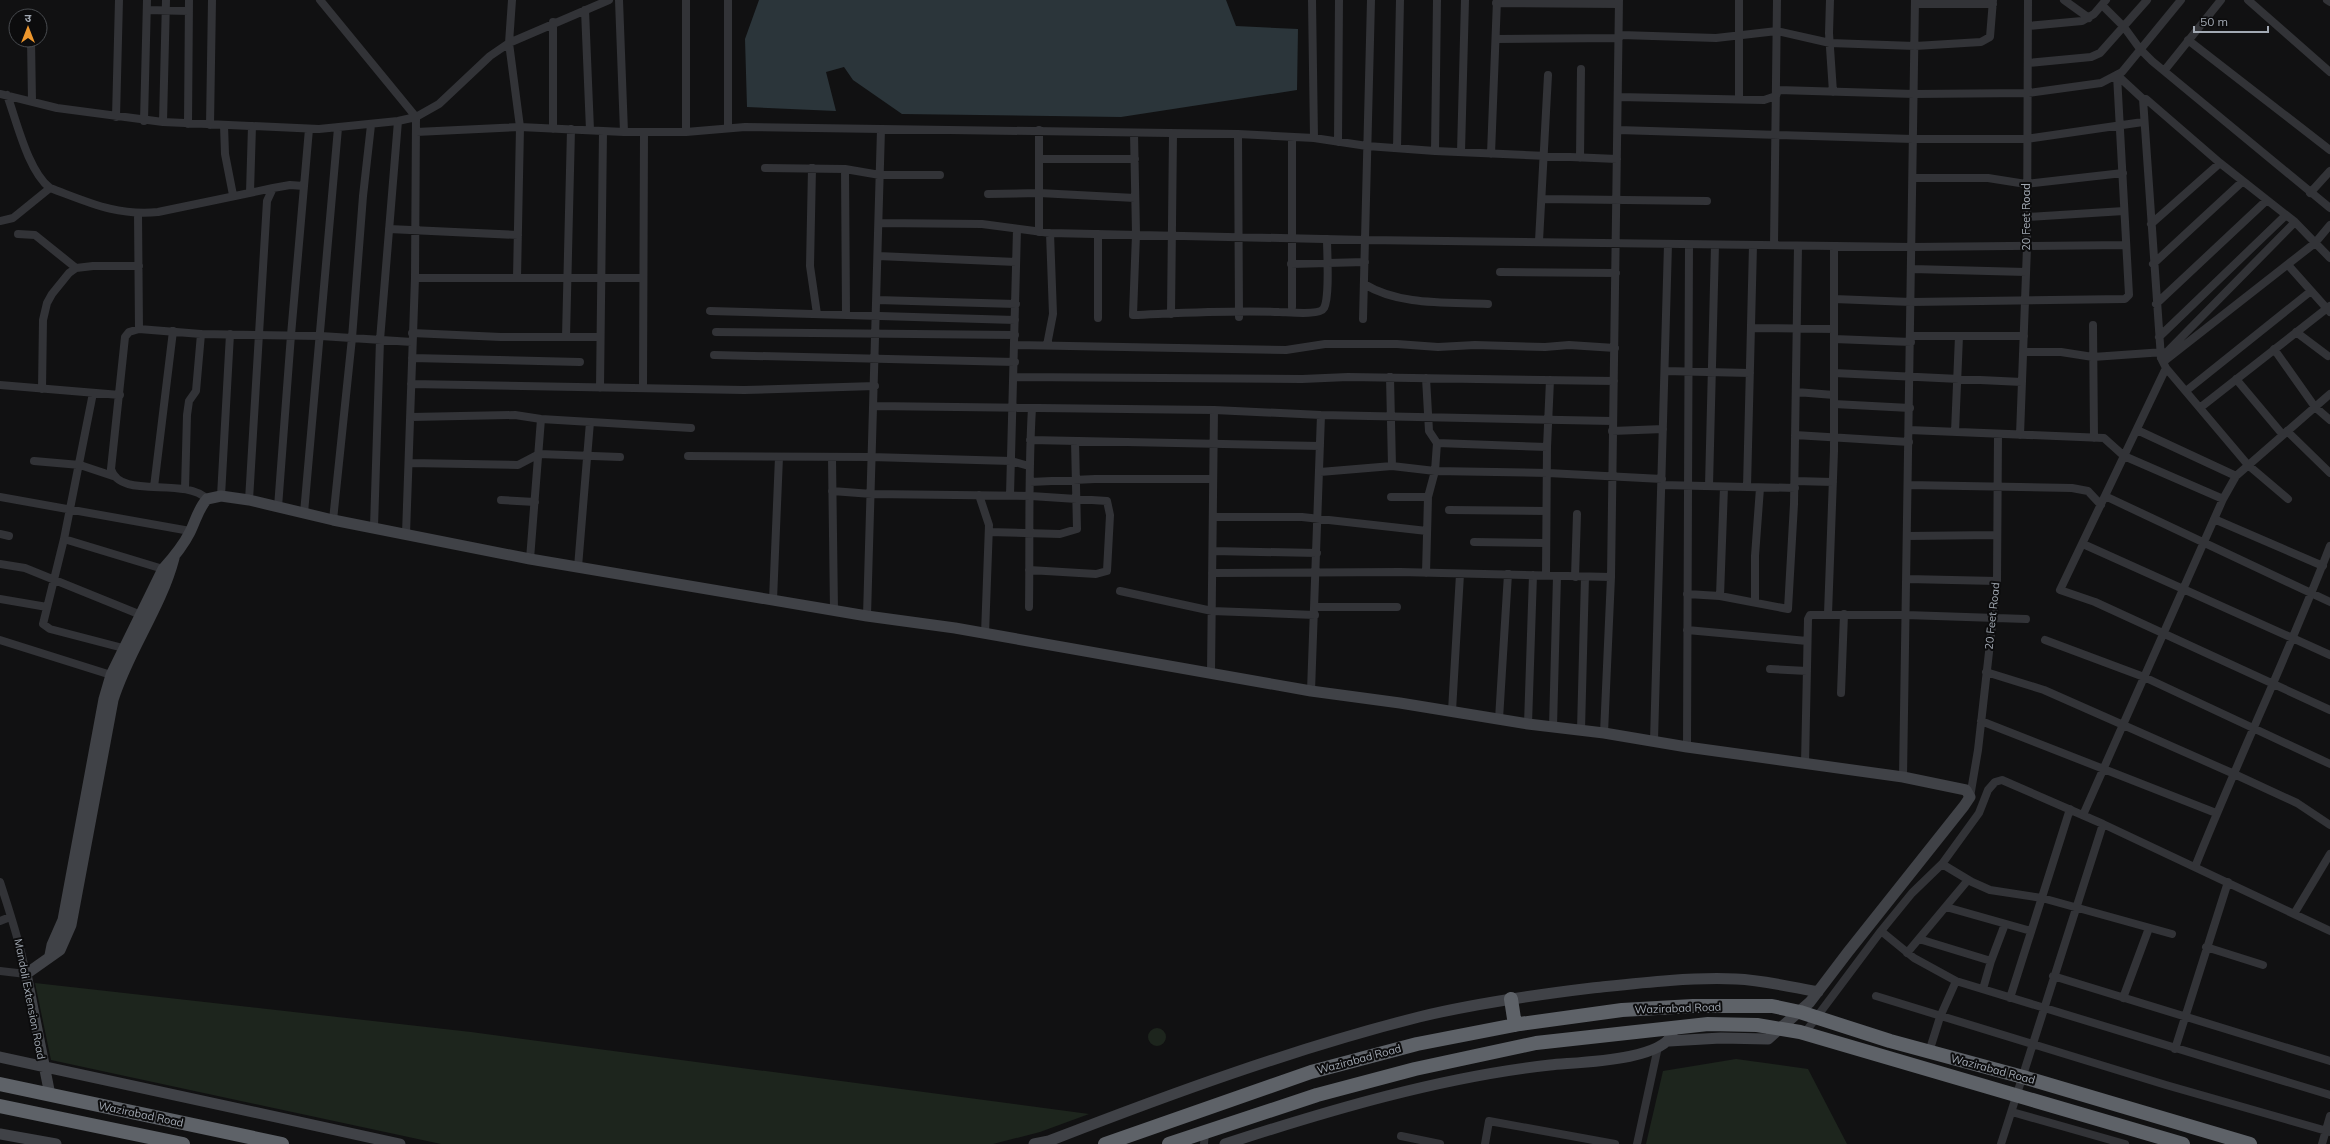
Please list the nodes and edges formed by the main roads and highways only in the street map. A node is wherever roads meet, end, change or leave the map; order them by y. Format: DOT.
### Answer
graph roads {
  1 [pos="1510,999"];
  2 [pos="1686,1007"];
  3 [pos="1515,1025"];
  4 [pos="1681,1027"];
  5 [pos="0,1084"];
  6 [pos="0,1106"];
  7 [pos="1204,1138"];
  8 [pos="2153,1140"];
  9 [pos="183,1144"];
  10 [pos="282,1144"];
  11 [pos="1105,1144"];
  12 [pos="1169,1144"];
  13 [pos="2183,1144"];
  14 [pos="2250,1144"];
  1 -- 3 [label="highway"];
  2 -- 3 [label="highway, Wazirabad Road"];
  2 -- 4 [label="highway"];
  2 -- 14 [label="highway, Wazirabad Road"];
  3 -- 11 [label="highway, Wazirabad Road"];
  4 -- 7 [label="highway, Wazirabad Road"];
  4 -- 8 [label="highway, Wazirabad Road"];
  5 -- 10 [label="highway, Wazirabad Road"];
  6 -- 9 [label="highway, Wazirabad Road"];
  7 -- 12 [label="highway, Wazirabad Road"];
  8 -- 13 [label="highway, Wazirabad Road"];
}
